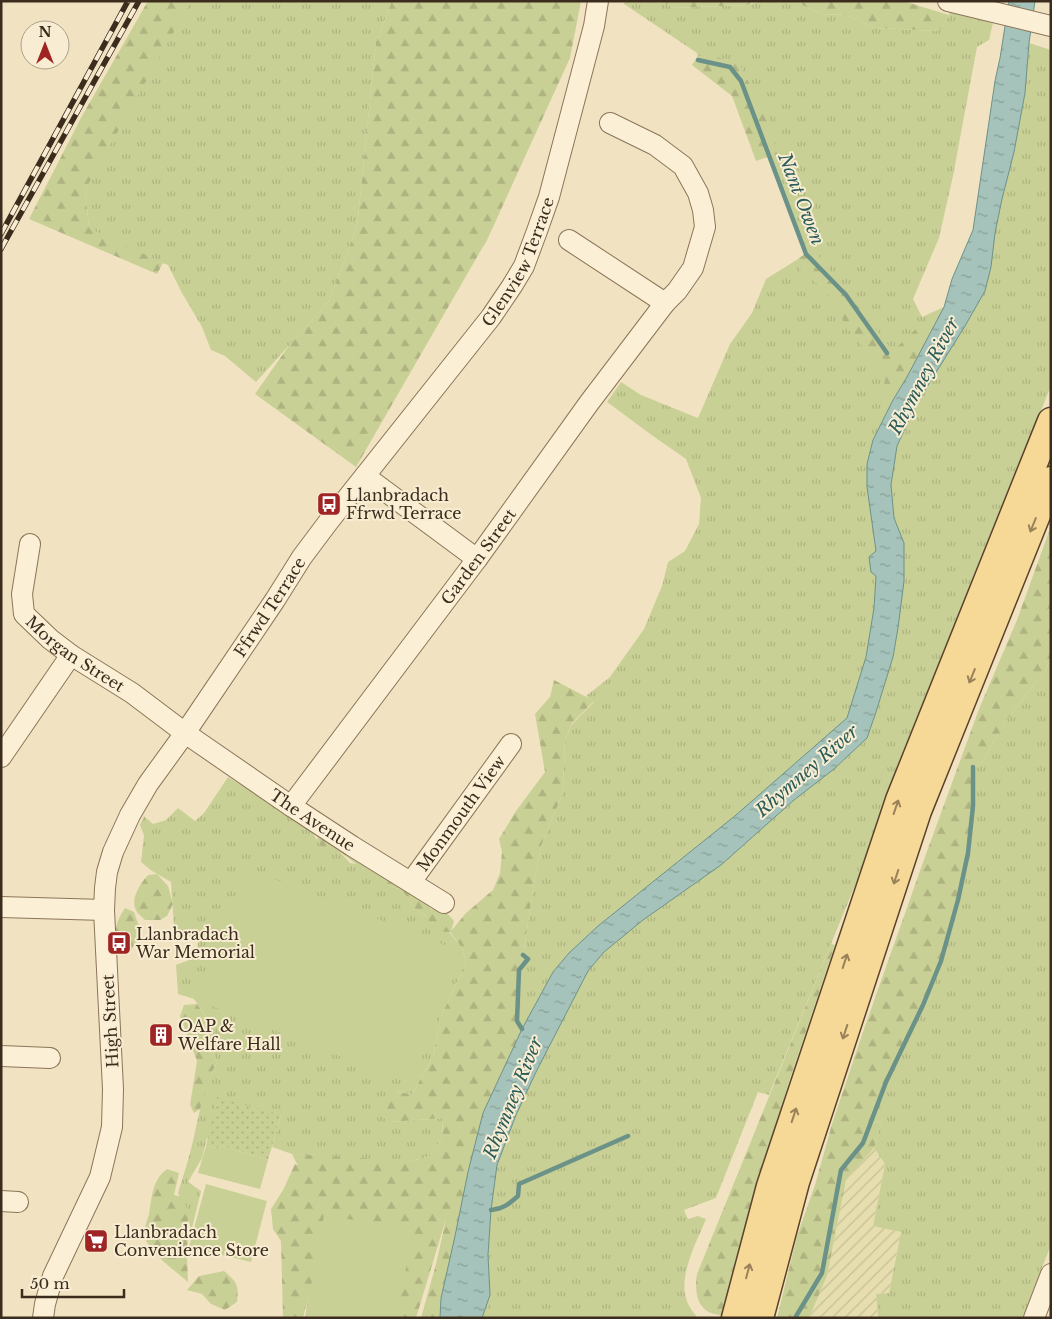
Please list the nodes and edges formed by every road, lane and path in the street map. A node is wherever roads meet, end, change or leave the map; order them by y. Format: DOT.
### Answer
graph roads {
  1 [pos="598,1"];
  2 [pos="950,2"];
  3 [pos="1046,24"];
  4 [pos="610,123"];
  5 [pos="569,240"];
  6 [pos="665,304"];
  7 [pos="1051,421"];
  8 [pos="362,480"];
  9 [pos="1051,480"];
  10 [pos="30,544"];
  11 [pos="477,559"];
  12 [pos="71,655"];
  13 [pos="185,733"];
  14 [pos="511,744"];
  15 [pos="1,757"];
  16 [pos="291,806"];
  17 [pos="411,882"];
  18 [pos="444,903"];
  19 [pos="1,907"];
  20 [pos="104,910"];
  21 [pos="1,1056"];
  22 [pos="50,1058"];
  23 [pos="1051,1274"];
  24 [pos="43,1318"];
  25 [pos="735,1318"];
  26 [pos="760,1318"];
  27 [pos="1034,1318"];
  1 -- 8 [label="street, Glenview Terrace"];
  2 -- 3 [label="street"];
  4 -- 6 [label="street, Garden Street"];
  5 -- 6 [label="street"];
  6 -- 11 [label="street, Garden Street"];
  25 -- 7 [label="main road, one-way"];
  8 -- 11 [label="street"];
  8 -- 13 [label="street, Ffrwd Terrace"];
  9 -- 26 [label="main road, one-way"];
  10 -- 12 [label="street, Morgan Street"];
  11 -- 16 [label="street, Garden Street"];
  12 -- 13 [label="street, Morgan Street"];
  12 -- 15 [label="street"];
  13 -- 16 [label="street, The Avenue"];
  13 -- 20 [label="street, High Street"];
  14 -- 17 [label="street, Monmouth View"];
  16 -- 17 [label="street, The Avenue"];
  17 -- 18 [label="street, The Avenue"];
  19 -- 20 [label="street"];
  20 -- 24 [label="street, High Street"];
  21 -- 22 [label="street"];
  23 -- 27 [label="street"];
}
